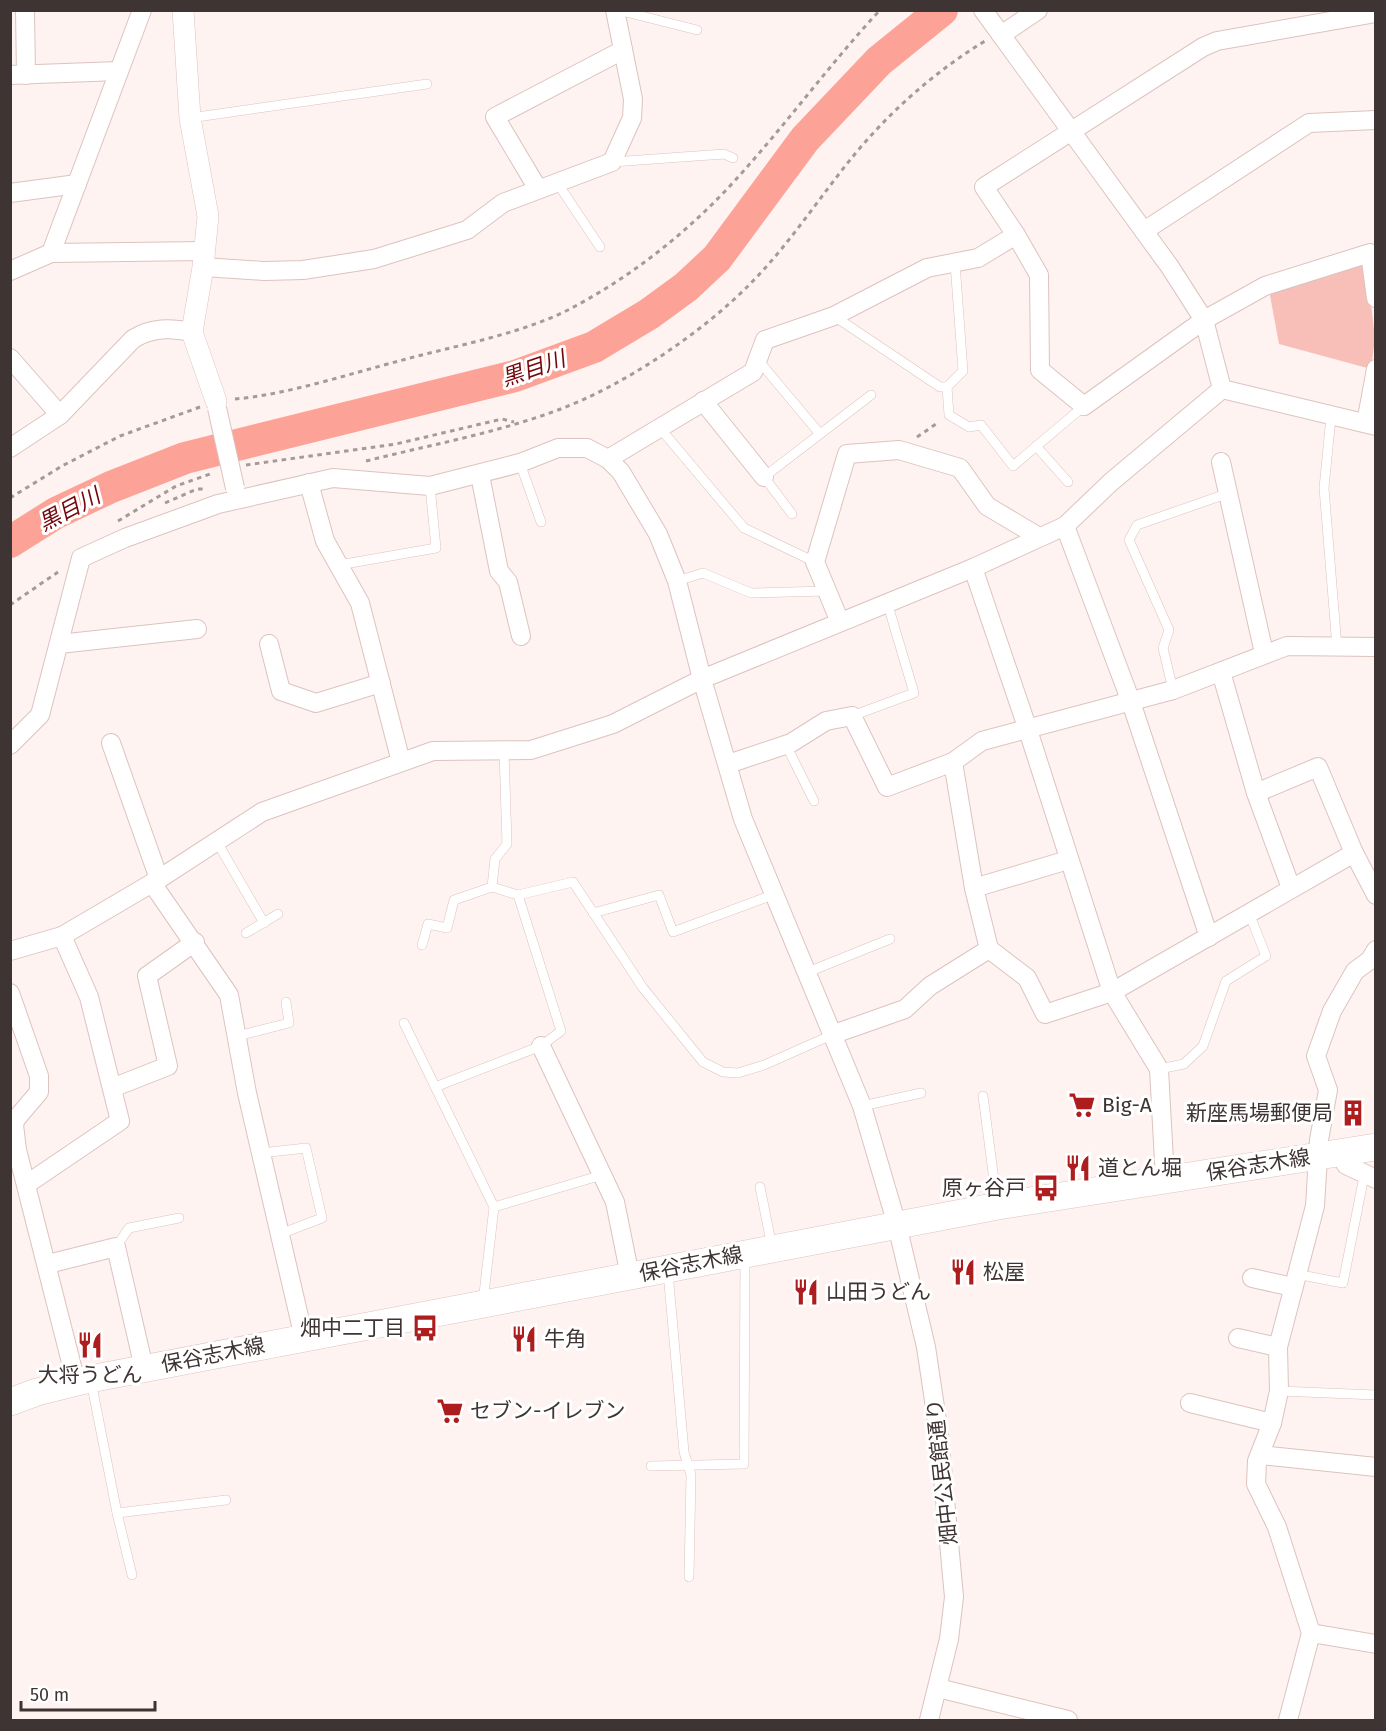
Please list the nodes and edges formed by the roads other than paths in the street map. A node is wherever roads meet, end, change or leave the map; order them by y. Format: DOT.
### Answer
graph roads {
  1 [pos="25,10"];
  2 [pos="142,10"];
  3 [pos="183,10"];
  4 [pos="616,10"];
  5 [pos="983,10"];
  6 [pos="1038,10"];
  7 [pos="1376,13"];
  8 [pos="697,30"];
  9 [pos="998,32"];
  10 [pos="623,50"];
  11 [pos="119,71"];
  12 [pos="18,75"];
  13 [pos="427,84"];
  14 [pos="190,118"];
  15 [pos="1376,120"];
  16 [pos="1072,131"];
  17 [pos="733,158"];
  18 [pos="612,162"];
  19 [pos="558,183"];
  20 [pos="77,184"];
  21 [pos="538,189"];
  22 [pos="10,193"];
  23 [pos="1144,231"];
  24 [pos="1016,235"];
  25 [pos="600,247"];
  26 [pos="1373,250"];
  27 [pos="51,253"];
  28 [pos="204,259"];
  29 [pos="955,263"];
  30 [pos="10,271"];
  31 [pos="1376,298"];
  32 [pos="834,316"];
  33 [pos="1204,320"];
  34 [pos="192,332"];
  35 [pos="10,358"];
  36 [pos="758,360"];
  37 [pos="1376,369"];
  38 [pos="947,387"];
  39 [pos="1222,389"];
  40 [pos="872,395"];
  41 [pos="703,401"];
  42 [pos="217,405"];
  43 [pos="1084,406"];
  44 [pos="60,414"];
  45 [pos="1331,417"];
  46 [pos="1371,424"];
  47 [pos="659,426"];
  48 [pos="820,434"];
  49 [pos="1036,446"];
  50 [pos="10,448"];
  51 [pos="608,459"];
  52 [pos="1221,462"];
  53 [pos="520,464"];
  54 [pos="480,475"];
  55 [pos="764,477"];
  56 [pos="1068,482"];
  57 [pos="309,483"];
  58 [pos="429,486"];
  59 [pos="1228,493"];
  60 [pos="237,494"];
  61 [pos="792,514"];
  62 [pos="541,522"];
  63 [pos="1065,526"];
  64 [pos="1039,537"];
  65 [pos="814,562"];
  66 [pos="339,565"];
  67 [pos="973,568"];
  68 [pos="677,581"];
  69 [pos="827,591"];
  70 [pos="887,602"];
  71 [pos="840,622"];
  72 [pos="197,629"];
  73 [pos="520,636"];
  74 [pos="59,644"];
  75 [pos="269,644"];
  76 [pos="1337,647"];
  77 [pos="1376,647"];
  78 [pos="1264,653"];
  79 [pos="1221,672"];
  80 [pos="702,679"];
  81 [pos="381,683"];
  82 [pos="1173,690"];
  83 [pos="1131,702"];
  84 [pos="852,716"];
  85 [pos="1027,727"];
  86 [pos="111,743"];
  87 [pos="10,745"];
  88 [pos="786,745"];
  89 [pos="504,751"];
  90 [pos="401,762"];
  91 [pos="953,762"];
  92 [pos="728,764"];
  93 [pos="1256,793"];
  94 [pos="814,801"];
  95 [pos="217,842"];
  96 [pos="1354,853"];
  97 [pos="1068,860"];
  98 [pos="155,881"];
  99 [pos="492,887"];
  100 [pos="974,888"];
  101 [pos="1290,888"];
  102 [pos="775,894"];
  103 [pos="518,895"];
  104 [pos="1376,895"];
  105 [pos="593,913"];
  106 [pos="1249,913"];
  107 [pos="278,914"];
  108 [pos="264,922"];
  109 [pos="246,933"];
  110 [pos="62,936"];
  111 [pos="1209,937"];
  112 [pos="890,939"];
  113 [pos="195,942"];
  114 [pos="422,945"];
  115 [pos="989,949"];
  116 [pos="1376,950"];
  117 [pos="10,951"];
  118 [pos="808,972"];
  119 [pos="1112,992"];
  120 [pos="10,993"];
  121 [pos="286,1002"];
  122 [pos="404,1023"];
  123 [pos="834,1034"];
  124 [pos="237,1036"];
  125 [pos="541,1046"];
  126 [pos="1158,1069"];
  127 [pos="435,1087"];
  128 [pos="112,1088"];
  129 [pos="921,1093"];
  130 [pos="984,1096"];
  131 [pos="862,1106"];
  132 [pos="13,1114"];
  133 [pos="1376,1147"];
  134 [pos="14,1152"];
  135 [pos="261,1153"];
  136 [pos="1328,1154"];
  137 [pos="602,1175"];
  138 [pos="1370,1178"];
  139 [pos="1165,1180"];
  140 [pos="27,1184"];
  141 [pos="760,1187"];
  142 [pos="998,1206"];
  143 [pos="494,1207"];
  144 [pos="179,1218"];
  145 [pos="897,1225"];
  146 [pos="280,1234"];
  147 [pos="116,1247"];
  148 [pos="772,1249"];
  149 [pos="746,1254"];
  150 [pos="48,1264"];
  151 [pos="668,1269"];
  152 [pos="630,1276"];
  153 [pos="1252,1278"];
  154 [pos="1295,1281"];
  155 [pos="483,1304"];
  156 [pos="304,1338"];
  157 [pos="1238,1338"];
  158 [pos="1278,1347"];
  159 [pos="144,1368"];
  160 [pos="83,1380"];
  161 [pos="1279,1391"];
  162 [pos="1376,1395"];
  163 [pos="10,1402"];
  164 [pos="1190,1403"];
  165 [pos="1272,1423"];
  166 [pos="1260,1455"];
  167 [pos="688,1465"];
  168 [pos="651,1466"];
  169 [pos="1376,1467"];
  170 [pos="226,1500"];
  171 [pos="117,1513"];
  172 [pos="132,1575"];
  173 [pos="689,1577"];
  174 [pos="1311,1633"];
  175 [pos="1376,1644"];
  176 [pos="938,1688"];
  177 [pos="929,1720"];
  178 [pos="1068,1720"];
  179 [pos="1288,1720"];
  1 -- 12 [label="street"];
  2 -- 11 [label="street"];
  3 -- 14 [label="street"];
  4 -- 8 [label="lane"];
  4 -- 10 [label="street"];
  5 -- 9 [label="street"];
  6 -- 9 [label="street"];
  7 -- 16 [label="street"];
  9 -- 16 [label="street"];
  10 -- 18 [label="street"];
  10 -- 21 [label="street"];
  11 -- 12 [label="street"];
  11 -- 20 [label="street"];
  13 -- 14 [label="lane"];
  14 -- 28 [label="street"];
  15 -- 23 [label="street"];
  16 -- 23 [label="street"];
  16 -- 24 [label="street"];
  17 -- 18 [label="lane"];
  18 -- 19 [label="street"];
  19 -- 21 [label="street"];
  19 -- 25 [label="lane"];
  20 -- 22 [label="street"];
  20 -- 27 [label="street"];
  21 -- 28 [label="street"];
  23 -- 33 [label="street"];
  24 -- 29 [label="street"];
  24 -- 43 [label="street"];
  26 -- 31 [label="street"];
  26 -- 33 [label="street"];
  27 -- 28 [label="street"];
  27 -- 30 [label="street"];
  28 -- 34 [label="street"];
  29 -- 32 [label="street"];
  29 -- 38 [label="lane"];
  32 -- 36 [label="street"];
  32 -- 38 [label="lane"];
  33 -- 39 [label="street"];
  33 -- 43 [label="street"];
  34 -- 42 [label="street"];
  34 -- 44 [label="street"];
  35 -- 44 [label="street"];
  36 -- 41 [label="street"];
  36 -- 48 [label="lane"];
  37 -- 46 [label="street"];
  38 -- 49 [label="lane"];
  39 -- 45 [label="street"];
  39 -- 63 [label="street"];
  40 -- 48 [label="lane"];
  41 -- 47 [label="street"];
  41 -- 55 [label="street"];
  42 -- 60 [label="street, bridge"];
  43 -- 49 [label="lane"];
  44 -- 50 [label="street"];
  45 -- 46 [label="street"];
  45 -- 76 [label="lane"];
  47 -- 51 [label="street"];
  47 -- 65 [label="lane"];
  48 -- 55 [label="lane"];
  49 -- 56 [label="lane"];
  51 -- 53 [label="street"];
  51 -- 68 [label="street, 畑中公民館通り"];
  52 -- 59 [label="street"];
  53 -- 54 [label="street"];
  53 -- 62 [label="lane"];
  54 -- 58 [label="street"];
  54 -- 73 [label="street"];
  55 -- 61 [label="lane"];
  57 -- 58 [label="street"];
  57 -- 60 [label="street"];
  57 -- 66 [label="street"];
  58 -- 66 [label="lane"];
  59 -- 78 [label="street"];
  59 -- 82 [label="lane"];
  60 -- 74 [label="street"];
  63 -- 64 [label="street"];
  63 -- 83 [label="street"];
  64 -- 65 [label="street"];
  64 -- 67 [label="street"];
  65 -- 69 [label="street"];
  66 -- 81 [label="street"];
  67 -- 70 [label="street"];
  67 -- 85 [label="street"];
  68 -- 69 [label="lane"];
  68 -- 80 [label="street, 畑中公民館通り"];
  69 -- 71 [label="street"];
  70 -- 71 [label="street"];
  70 -- 84 [label="lane"];
  71 -- 80 [label="street"];
  72 -- 74 [label="street"];
  74 -- 87 [label="street"];
  75 -- 81 [label="street"];
  76 -- 77 [label="street"];
  76 -- 78 [label="street"];
  78 -- 79 [label="street"];
  79 -- 82 [label="street"];
  79 -- 93 [label="street"];
  80 -- 89 [label="street"];
  80 -- 92 [label="street, 畑中公民館通り"];
  81 -- 90 [label="street"];
  82 -- 83 [label="street"];
  83 -- 85 [label="street"];
  83 -- 111 [label="street"];
  84 -- 88 [label="street"];
  84 -- 91 [label="street"];
  85 -- 91 [label="street"];
  85 -- 97 [label="street"];
  86 -- 98 [label="street"];
  88 -- 92 [label="street"];
  88 -- 94 [label="lane"];
  89 -- 90 [label="street"];
  89 -- 99 [label="lane"];
  90 -- 95 [label="street"];
  91 -- 100 [label="street"];
  92 -- 102 [label="street, 畑中公民館通り"];
  93 -- 96 [label="street"];
  93 -- 101 [label="street"];
  95 -- 98 [label="street"];
  95 -- 108 [label="lane"];
  96 -- 101 [label="street"];
  96 -- 104 [label="street"];
  97 -- 100 [label="street"];
  97 -- 119 [label="street"];
  98 -- 110 [label="street"];
  98 -- 113 [label="street"];
  99 -- 103 [label="lane"];
  99 -- 114 [label="lane"];
  100 -- 115 [label="street"];
  101 -- 106 [label="street"];
  102 -- 105 [label="lane"];
  102 -- 118 [label="street, 畑中公民館通り"];
  103 -- 105 [label="lane"];
  103 -- 125 [label="lane"];
  105 -- 123 [label="lane"];
  106 -- 111 [label="street"];
  106 -- 126 [label="lane"];
  107 -- 108 [label="lane"];
  108 -- 109 [label="lane"];
  110 -- 117 [label="street"];
  110 -- 128 [label="street"];
  111 -- 119 [label="street"];
  112 -- 118 [label="lane"];
  113 -- 124 [label="street"];
  113 -- 128 [label="street"];
  115 -- 119 [label="street"];
  115 -- 123 [label="street"];
  116 -- 136 [label="street"];
  118 -- 123 [label="street, 畑中公民館通り"];
  119 -- 126 [label="street"];
  120 -- 132 [label="street"];
  121 -- 124 [label="lane"];
  122 -- 127 [label="lane"];
  123 -- 131 [label="street, 畑中公民館通り"];
  124 -- 135 [label="street"];
  125 -- 127 [label="lane"];
  125 -- 137 [label="street"];
  126 -- 139 [label="street"];
  127 -- 143 [label="lane"];
  128 -- 140 [label="street"];
  129 -- 131 [label="lane"];
  130 -- 142 [label="lane"];
  131 -- 145 [label="street, 畑中公民館通り"];
  132 -- 134 [label="street"];
  133 -- 136 [label="main road, 保谷志木線"];
  134 -- 140 [label="street"];
  135 -- 146 [label="street"];
  135 -- 146 [label="lane"];
  136 -- 138 [label="street"];
  136 -- 139 [label="main road, 保谷志木線"];
  136 -- 154 [label="street"];
  137 -- 143 [label="lane"];
  137 -- 152 [label="street"];
  138 -- 154 [label="lane"];
  139 -- 142 [label="main road, 保谷志木線"];
  140 -- 150 [label="street"];
  141 -- 148 [label="lane"];
  142 -- 145 [label="main road, 保谷志木線"];
  143 -- 155 [label="lane"];
  144 -- 147 [label="lane"];
  145 -- 148 [label="main road, 保谷志木線"];
  145 -- 176 [label="street, 畑中公民館通り"];
  146 -- 156 [label="street"];
  147 -- 150 [label="street"];
  147 -- 159 [label="street"];
  148 -- 149 [label="main road, 保谷志木線"];
  149 -- 151 [label="main road, 保谷志木線"];
  149 -- 167 [label="lane"];
  150 -- 160 [label="street"];
  151 -- 152 [label="main road, 保谷志木線"];
  151 -- 167 [label="lane"];
  152 -- 155 [label="main road, 保谷志木線"];
  153 -- 154 [label="street"];
  154 -- 158 [label="street"];
  155 -- 156 [label="main road, 保谷志木線"];
  156 -- 159 [label="main road, 保谷志木線"];
  157 -- 158 [label="street"];
  158 -- 161 [label="street"];
  159 -- 160 [label="main road, 保谷志木線"];
  160 -- 163 [label="main road, 保谷志木線"];
  160 -- 171 [label="lane"];
  161 -- 162 [label="lane"];
  161 -- 165 [label="street"];
  164 -- 165 [label="street"];
  165 -- 166 [label="street"];
  166 -- 169 [label="street"];
  166 -- 174 [label="street"];
  167 -- 168 [label="lane"];
  167 -- 173 [label="lane"];
  170 -- 171 [label="lane"];
  171 -- 172 [label="lane"];
  174 -- 175 [label="street"];
  174 -- 179 [label="street"];
  176 -- 177 [label="street, 畑中公民館通り"];
  176 -- 178 [label="street"];
}
